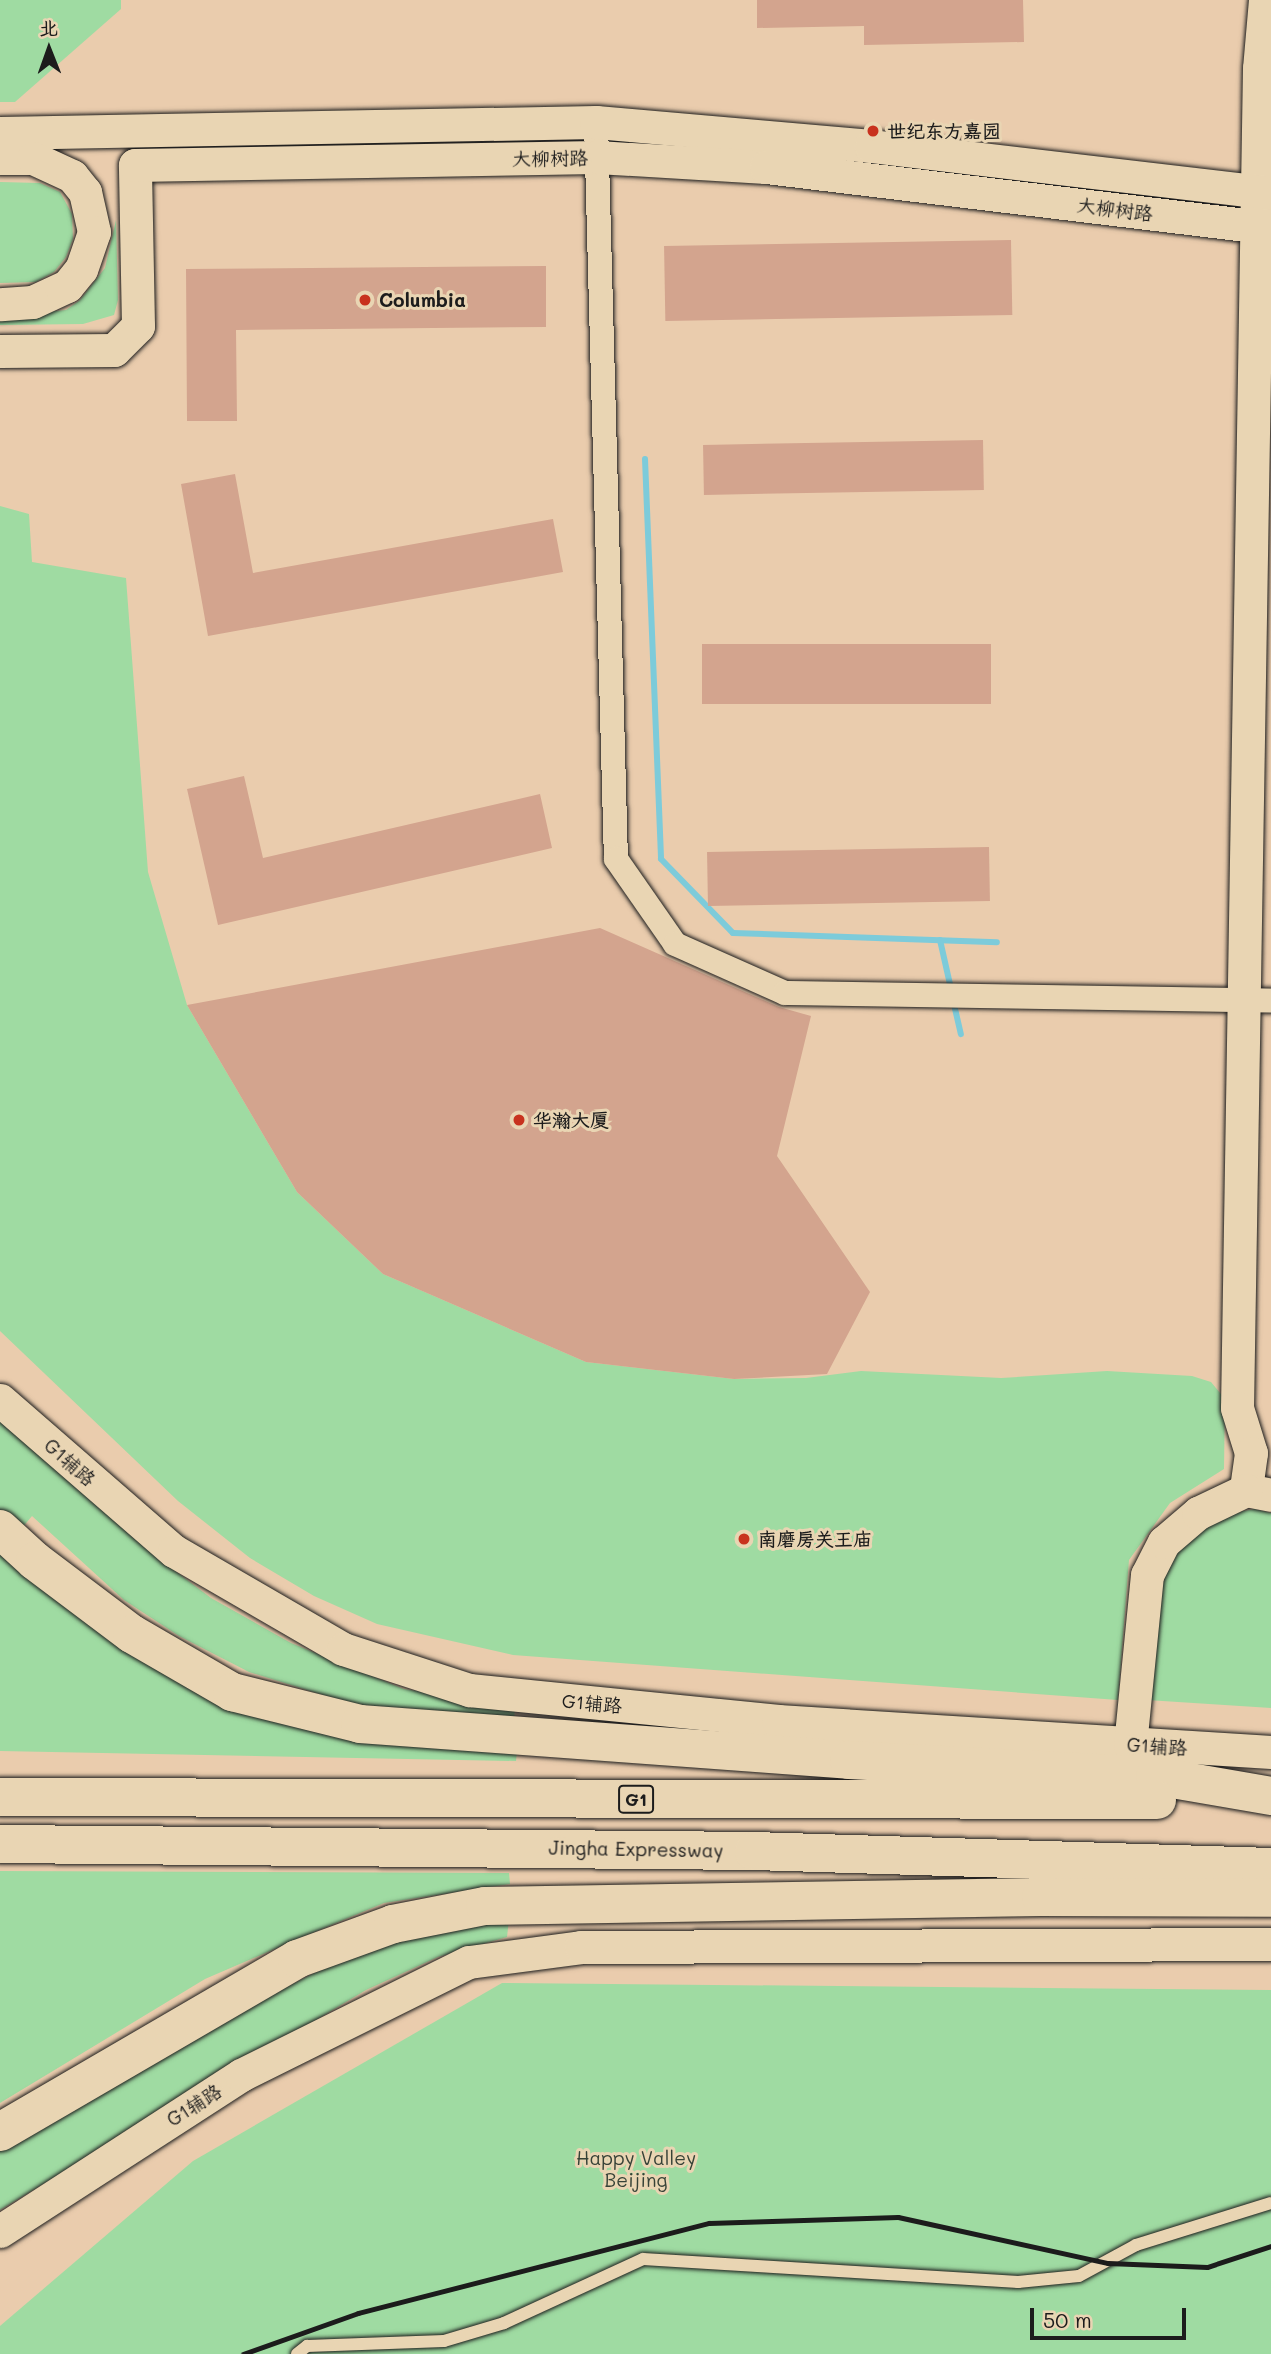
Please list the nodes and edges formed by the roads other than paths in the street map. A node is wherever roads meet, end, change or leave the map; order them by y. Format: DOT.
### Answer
graph roads {
  1 [pos="1265,0"];
  2 [pos="596,122"];
  3 [pos="0,133"];
  4 [pos="134,149"];
  5 [pos="597,157"];
  6 [pos="0,158"];
  7 [pos="1265,192"];
  8 [pos="1265,227"];
  9 [pos="7,304"];
  10 [pos="0,351"];
  11 [pos="1259,1001"];
  12 [pos="0,1400"];
  13 [pos="1261,1453"];
  14 [pos="1259,1492"];
  15 [pos="0,1529"];
  16 [pos="1130,1745"];
  17 [pos="1271,1752"];
  18 [pos="0,1797"];
  19 [pos="1271,1798"];
  20 [pos="0,1844"];
  21 [pos="1271,1867"];
  22 [pos="1271,1898"];
  23 [pos="1271,1944"];
  24 [pos="0,2132"];
  25 [pos="1271,2203"];
  26 [pos="0,2231"];
  27 [pos="297,2354"];
  1 -- 7 [label="street"];
  2 -- 4 [label="street, 大柳树路"];
  2 -- 5 [label="street"];
  2 -- 7 [label="street, 大柳树路"];
  3 -- 4 [label="street, 大柳树路"];
  4 -- 5 [label="street, 大柳树路"];
  4 -- 10 [label="street"];
  5 -- 8 [label="street, 大柳树路"];
  5 -- 11 [label="street"];
  6 -- 9 [label="street"];
  7 -- 8 [label="street"];
  8 -- 11 [label="street"];
  11 -- 13 [label="street"];
  12 -- 16 [label="street, G1辅路"];
  13 -- 14 [label="street"];
  14 -- 16 [label="street"];
  15 -- 19 [label="highway"];
  16 -- 17 [label="street, G1辅路"];
  18 -- 19 [label="highway, G1"];
  20 -- 21 [label="highway, Jingha Expressway"];
  22 -- 24 [label="highway"];
  23 -- 26 [label="street, G1辅路"];
  25 -- 27 [label="lane"];
}
